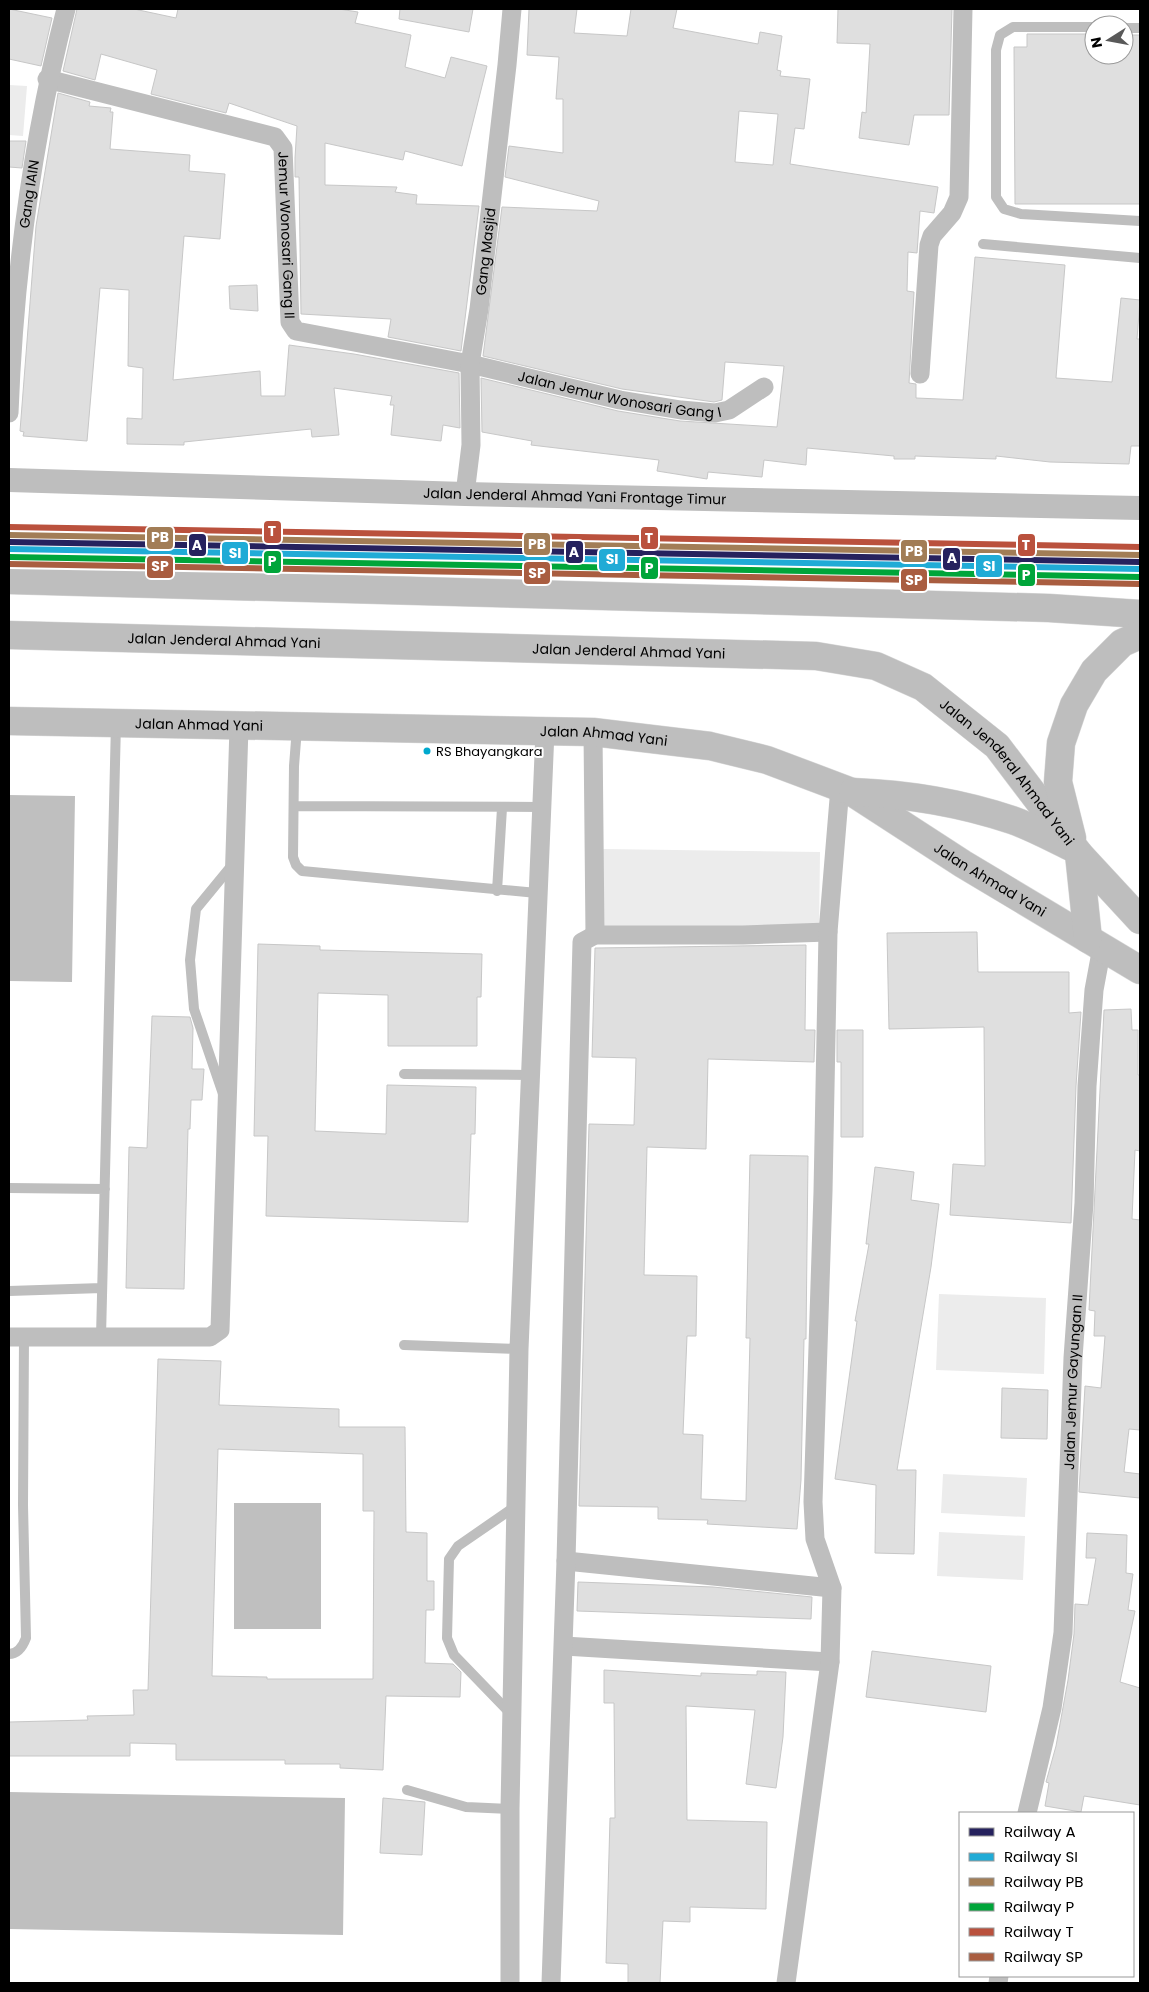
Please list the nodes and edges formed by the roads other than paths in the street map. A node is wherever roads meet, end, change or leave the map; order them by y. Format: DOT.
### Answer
graph roads {
  1 [pos="66,9"];
  2 [pos="512,9"];
  3 [pos="963,9"];
  4 [pos="1084,27"];
  5 [pos="47,80"];
  6 [pos="1140,221"];
  7 [pos="983,244"];
  8 [pos="1140,258"];
  9 [pos="470,364"];
  10 [pos="920,374"];
  11 [pos="764,387"];
  12 [pos="9,413"];
  13 [pos="9,480"];
  14 [pos="465,494"];
  15 [pos="1140,508"];
  16 [pos="9,580"];
  17 [pos="1140,614"];
  18 [pos="9,635"];
  19 [pos="1140,635"];
  20 [pos="9,720"];
  21 [pos="116,723"];
  22 [pos="239,726"];
  23 [pos="297,726"];
  24 [pos="545,731"];
  25 [pos="593,732"];
  26 [pos="846,790"];
  27 [pos="294,806"];
  28 [pos="541,807"];
  29 [pos="502,808"];
  30 [pos="1077,851"];
  31 [pos="233,863"];
  32 [pos="497,891"];
  33 [pos="536,893"];
  34 [pos="1140,920"];
  35 [pos="828,932"];
  36 [pos="595,934"];
  37 [pos="1095,943"];
  38 [pos="1140,970"];
  39 [pos="404,1074"];
  40 [pos="531,1075"];
  41 [pos="227,1106"];
  42 [pos="9,1188"];
  43 [pos="105,1189"];
  44 [pos="102,1288"];
  45 [pos="9,1291"];
  46 [pos="16,1337"];
  47 [pos="101,1337"];
  48 [pos="404,1345"];
  49 [pos="519,1349"];
  50 [pos="516,1506"];
  51 [pos="566,1561"];
  52 [pos="832,1588"];
  53 [pos="564,1646"];
  54 [pos="9,1654"];
  55 [pos="830,1662"];
  56 [pos="512,1715"];
  57 [pos="406,1790"];
  58 [pos="510,1809"];
  59 [pos="1027,1812"];
  60 [pos="510,1983"];
  61 [pos="551,1983"];
  62 [pos="786,1983"];
  1 -- 5 [label="street, Gang IAIN"];
  2 -- 9 [label="street, Gang Masjid"];
  3 -- 10 [label="street"];
  4 -- 6 [label="lane"];
  5 -- 9 [label="street, Jemur Wonosari Gang II"];
  5 -- 12 [label="street, Gang IAIN"];
  7 -- 8 [label="lane"];
  9 -- 11 [label="street, Jalan Jemur Wonosari Gang I"];
  9 -- 14 [label="street, Gang Masjid"];
  13 -- 14 [label="street, Jalan Jenderal Ahmad Yani Frontage Timur"];
  14 -- 15 [label="street, Jalan Jenderal Ahmad Yani Frontage Timur"];
  16 -- 17 [label="highway"];
  18 -- 30 [label="highway, Jalan Jenderal Ahmad Yani"];
  19 -- 30 [label="highway"];
  20 -- 21 [label="highway, Jalan Ahmad Yani"];
  21 -- 22 [label="highway, Jalan Ahmad Yani"];
  21 -- 43 [label="lane"];
  22 -- 23 [label="highway, Jalan Ahmad Yani"];
  22 -- 31 [label="street"];
  23 -- 24 [label="highway, Jalan Ahmad Yani"];
  23 -- 27 [label="lane"];
  24 -- 25 [label="highway, Jalan Ahmad Yani"];
  24 -- 28 [label="street"];
  25 -- 26 [label="highway, Jalan Ahmad Yani"];
  25 -- 36 [label="street"];
  26 -- 30 [label="highway"];
  26 -- 35 [label="street"];
  26 -- 37 [label="highway, Jalan Ahmad Yani"];
  27 -- 29 [label="lane"];
  27 -- 32 [label="lane"];
  28 -- 29 [label="lane"];
  28 -- 33 [label="street"];
  29 -- 32 [label="lane"];
  30 -- 34 [label="highway, Jalan Jenderal Ahmad Yani"];
  30 -- 37 [label="highway"];
  31 -- 41 [label="street"];
  31 -- 41 [label="lane"];
  32 -- 33 [label="lane"];
  33 -- 40 [label="street"];
  35 -- 36 [label="street"];
  35 -- 52 [label="street"];
  36 -- 51 [label="street"];
  37 -- 38 [label="highway, Jalan Ahmad Yani"];
  37 -- 59 [label="street, Jalan Jemur Gayungan II"];
  39 -- 40 [label="lane"];
  40 -- 49 [label="street"];
  41 -- 47 [label="street"];
  42 -- 43 [label="lane"];
  43 -- 44 [label="lane"];
  44 -- 45 [label="lane"];
  44 -- 47 [label="lane"];
  46 -- 47 [label="street"];
  46 -- 54 [label="lane"];
  48 -- 49 [label="lane"];
  49 -- 50 [label="street"];
  50 -- 56 [label="street"];
  50 -- 56 [label="lane"];
  51 -- 52 [label="street"];
  51 -- 53 [label="street"];
  52 -- 55 [label="street"];
  53 -- 55 [label="street"];
  53 -- 61 [label="street"];
  55 -- 62 [label="street"];
  56 -- 58 [label="street"];
  57 -- 58 [label="lane"];
  58 -- 60 [label="street"];
}
